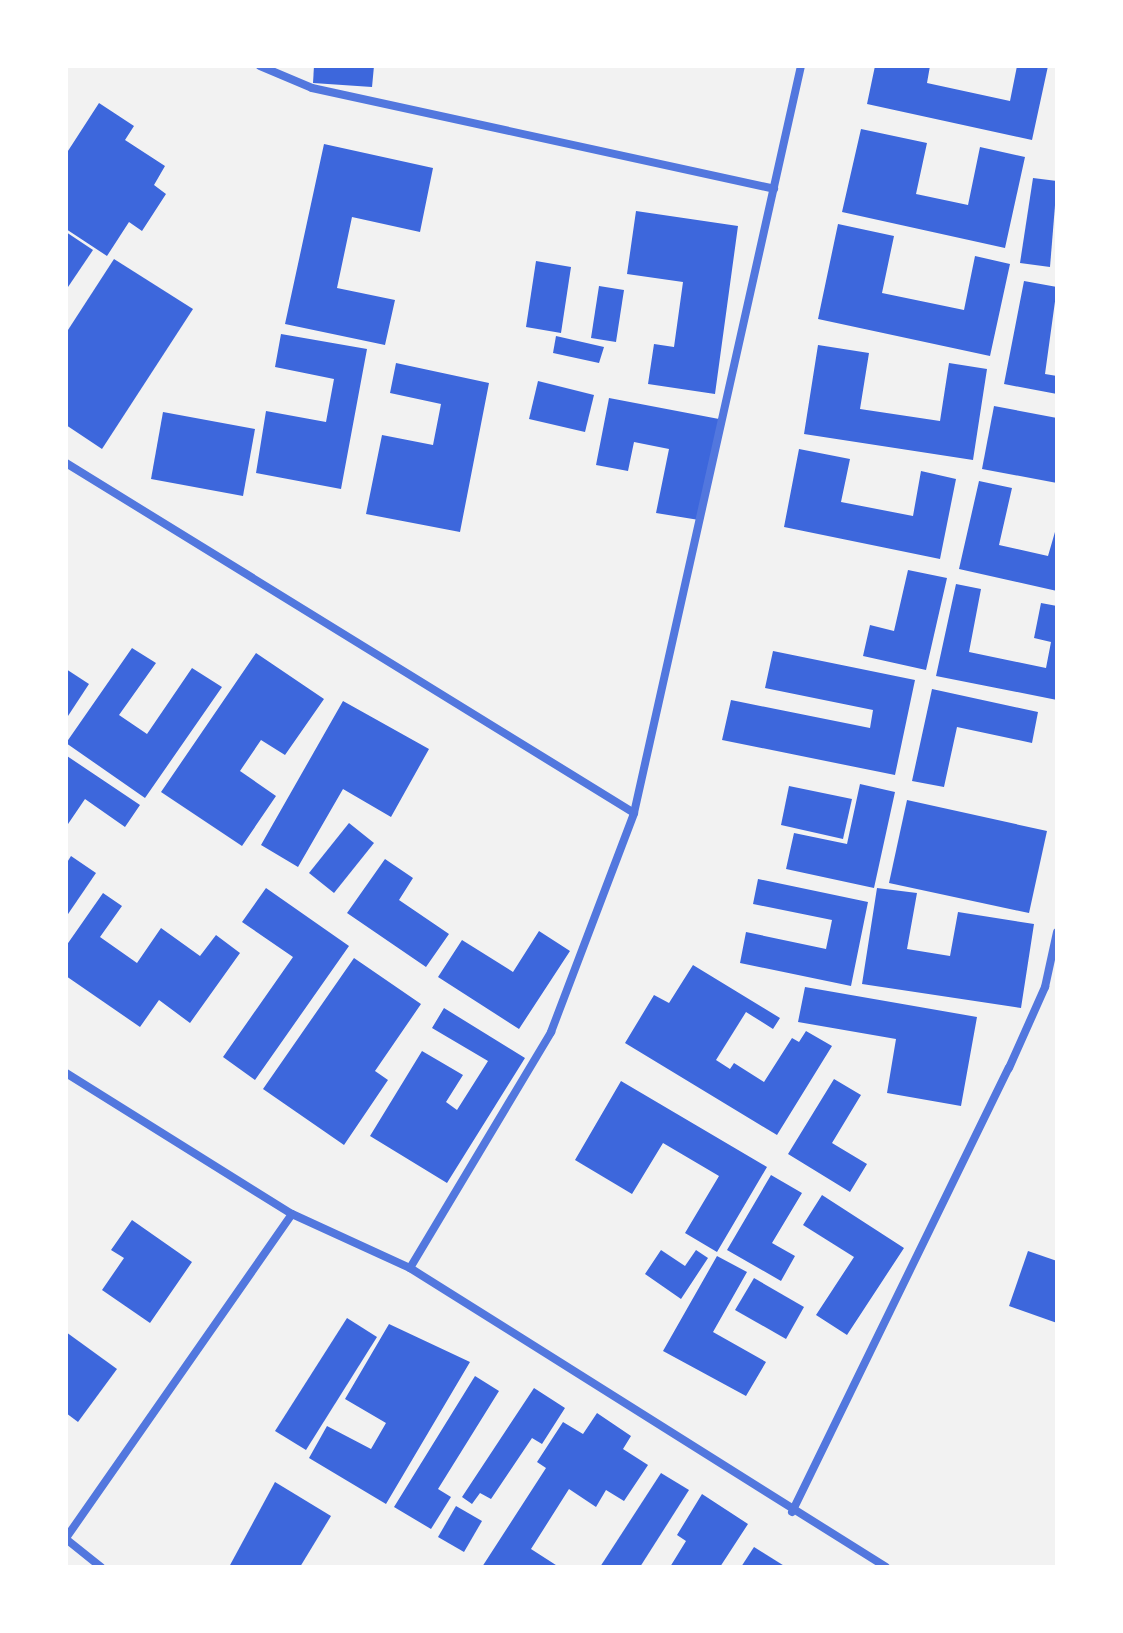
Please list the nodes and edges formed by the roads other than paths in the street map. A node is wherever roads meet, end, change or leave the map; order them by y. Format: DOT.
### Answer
graph roads {
  1 [pos="260,66"];
  2 [pos="801,66"];
  3 [pos="774,189"];
  4 [pos="66,463"];
  5 [pos="634,813"];
  6 [pos="1057,932"];
  7 [pos="66,1073"];
  8 [pos="292,1214"];
  9 [pos="410,1268"];
  10 [pos="792,1512"];
  11 [pos="66,1538"];
  12 [pos="101,1567"];
  13 [pos="886,1567"];
  1 -- 3 [label="street"];
  2 -- 3 [label="street"];
  3 -- 5 [label="street"];
  4 -- 5 [label="street"];
  5 -- 9 [label="street"];
  6 -- 10 [label="street"];
  7 -- 8 [label="street"];
  8 -- 9 [label="street"];
  8 -- 11 [label="street"];
  9 -- 10 [label="street"];
  10 -- 13 [label="street"];
  11 -- 12 [label="street"];
}
